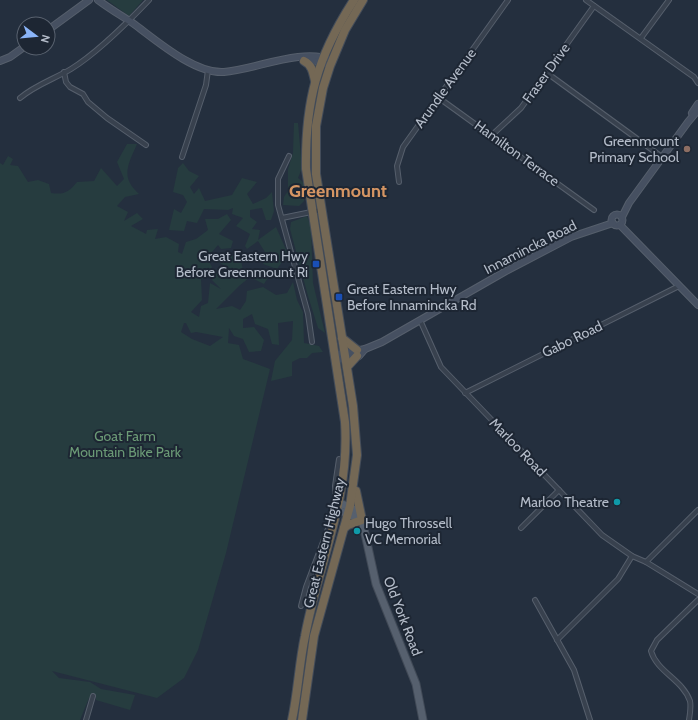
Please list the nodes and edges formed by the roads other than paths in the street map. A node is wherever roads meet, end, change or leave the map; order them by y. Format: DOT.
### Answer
graph roads {
  1 [pos="89,0"];
  2 [pos="98,0"];
  3 [pos="149,0"];
  4 [pos="354,0"];
  5 [pos="363,0"];
  6 [pos="508,0"];
  7 [pos="586,0"];
  8 [pos="669,0"];
  9 [pos="594,6"];
  10 [pos="129,21"];
  11 [pos="56,24"];
  12 [pos="641,38"];
  13 [pos="16,53"];
  14 [pos="295,59"];
  15 [pos="0,61"];
  16 [pos="304,61"];
  17 [pos="327,61"];
  18 [pos="208,70"];
  19 [pos="64,72"];
  20 [pos="547,73"];
  21 [pos="696,78"];
  22 [pos="315,81"];
  23 [pos="698,83"];
  24 [pos="20,98"];
  25 [pos="439,98"];
  26 [pos="698,104"];
  27 [pos="698,110"];
  28 [pos="688,122"];
  29 [pos="492,135"];
  30 [pos="146,146"];
  31 [pos="289,156"];
  32 [pos="182,157"];
  33 [pos="662,158"];
  34 [pos="399,182"];
  35 [pos="321,210"];
  36 [pos="594,210"];
  37 [pos="313,211"];
  38 [pos="282,218"];
  39 [pos="618,220"];
  40 [pos="679,286"];
  41 [pos="698,305"];
  42 [pos="420,320"];
  43 [pos="342,338"];
  44 [pos="312,342"];
  45 [pos="360,352"];
  46 [pos="346,355"];
  47 [pos="335,358"];
  48 [pos="347,367"];
  49 [pos="465,393"];
  50 [pos="339,459"];
  51 [pos="341,473"];
  52 [pos="355,476"];
  53 [pos="559,490"];
  54 [pos="339,506"];
  55 [pos="349,510"];
  56 [pos="698,510"];
  57 [pos="362,520"];
  58 [pos="344,528"];
  59 [pos="521,528"];
  60 [pos="632,556"];
  61 [pos="646,562"];
  62 [pos="698,594"];
  63 [pos="535,600"];
  64 [pos="698,600"];
  65 [pos="301,606"];
  66 [pos="557,640"];
  67 [pos="93,696"];
  68 [pos="86,720"];
  69 [pos="292,720"];
  70 [pos="302,720"];
  71 [pos="422,720"];
  72 [pos="590,720"];
  73 [pos="689,720"];
  1 -- 11 [label="main road"];
  2 -- 10 [label="main road"];
  3 -- 10 [label="street"];
  4 -- 17 [label="highway, Great Eastern Highway"];
  5 -- 17 [label="highway, Great Eastern Highway"];
  6 -- 25 [label="street, Arundle Avenue"];
  7 -- 9 [label="street"];
  8 -- 12 [label="street"];
  9 -- 12 [label="street"];
  9 -- 20 [label="street, Fraser Drive"];
  10 -- 18 [label="main road"];
  10 -- 19 [label="street"];
  12 -- 21 [label="street"];
  13 -- 15 [label="main road"];
  14 -- 16 [label="main road"];
  14 -- 17 [label="main road"];
  14 -- 18 [label="main road"];
  16 -- 17 [label="main road"];
  16 -- 22 [label="highway"];
  17 -- 22 [label="highway, Great Eastern Highway"];
  17 -- 35 [label="highway, Great Eastern Highway"];
  18 -- 32 [label="street"];
  19 -- 24 [label="street"];
  19 -- 30 [label="street"];
  20 -- 29 [label="street, Fraser Drive"];
  20 -- 33 [label="street"];
  21 -- 23 [label="street"];
  22 -- 37 [label="highway, Great Eastern Highway"];
  25 -- 29 [label="street, Hamilton Terrace"];
  25 -- 34 [label="street, Arundle Avenue"];
  26 -- 28 [label="main road, Innamincka Road"];
  27 -- 28 [label="main road, Innamincka Road"];
  28 -- 33 [label="main road, Innamincka Road"];
  29 -- 36 [label="street, Hamilton Terrace"];
  31 -- 38 [label="street"];
  33 -- 39 [label="main road, Innamincka Road"];
  35 -- 37 [label="street"];
  35 -- 43 [label="highway, Great Eastern Highway"];
  37 -- 38 [label="street"];
  37 -- 47 [label="highway, Great Eastern Highway"];
  38 -- 44 [label="street"];
  39 -- 40 [label="main road"];
  39 -- 42 [label="main road, Innamincka Road"];
  40 -- 41 [label="main road"];
  40 -- 49 [label="street, Gabo Road"];
  42 -- 45 [label="main road, Innamincka Road"];
  42 -- 49 [label="street, Marloo Road"];
  43 -- 45 [label="highway"];
  43 -- 46 [label="highway, Great Eastern Highway"];
  45 -- 46 [label="main road, Innamincka Road"];
  45 -- 48 [label="highway"];
  46 -- 47 [label="main road, Innamincka Road"];
  46 -- 48 [label="highway, Great Eastern Highway"];
  47 -- 51 [label="highway, Great Eastern Highway"];
  48 -- 52 [label="highway, Great Eastern Highway"];
  49 -- 53 [label="street, Marloo Road"];
  50 -- 51 [label="street"];
  51 -- 52 [label="street"];
  51 -- 54 [label="highway, Great Eastern Highway"];
  51 -- 65 [label="street"];
  52 -- 55 [label="highway, Great Eastern Highway"];
  52 -- 57 [label="highway"];
  53 -- 59 [label="street"];
  53 -- 60 [label="street, Marloo Road"];
  54 -- 55 [label="main road"];
  54 -- 69 [label="highway, Great Eastern Highway"];
  55 -- 57 [label="main road"];
  55 -- 58 [label="highway, Great Eastern Highway"];
  56 -- 61 [label="street"];
  57 -- 58 [label="highway"];
  57 -- 71 [label="main road, Old York Road"];
  58 -- 70 [label="highway, Great Eastern Highway"];
  60 -- 61 [label="street, Marloo Road"];
  60 -- 66 [label="street"];
  61 -- 62 [label="street, Marloo Road"];
  63 -- 66 [label="street"];
  64 -- 73 [label="street"];
  66 -- 72 [label="street"];
  67 -- 68 [label="street"];
}
